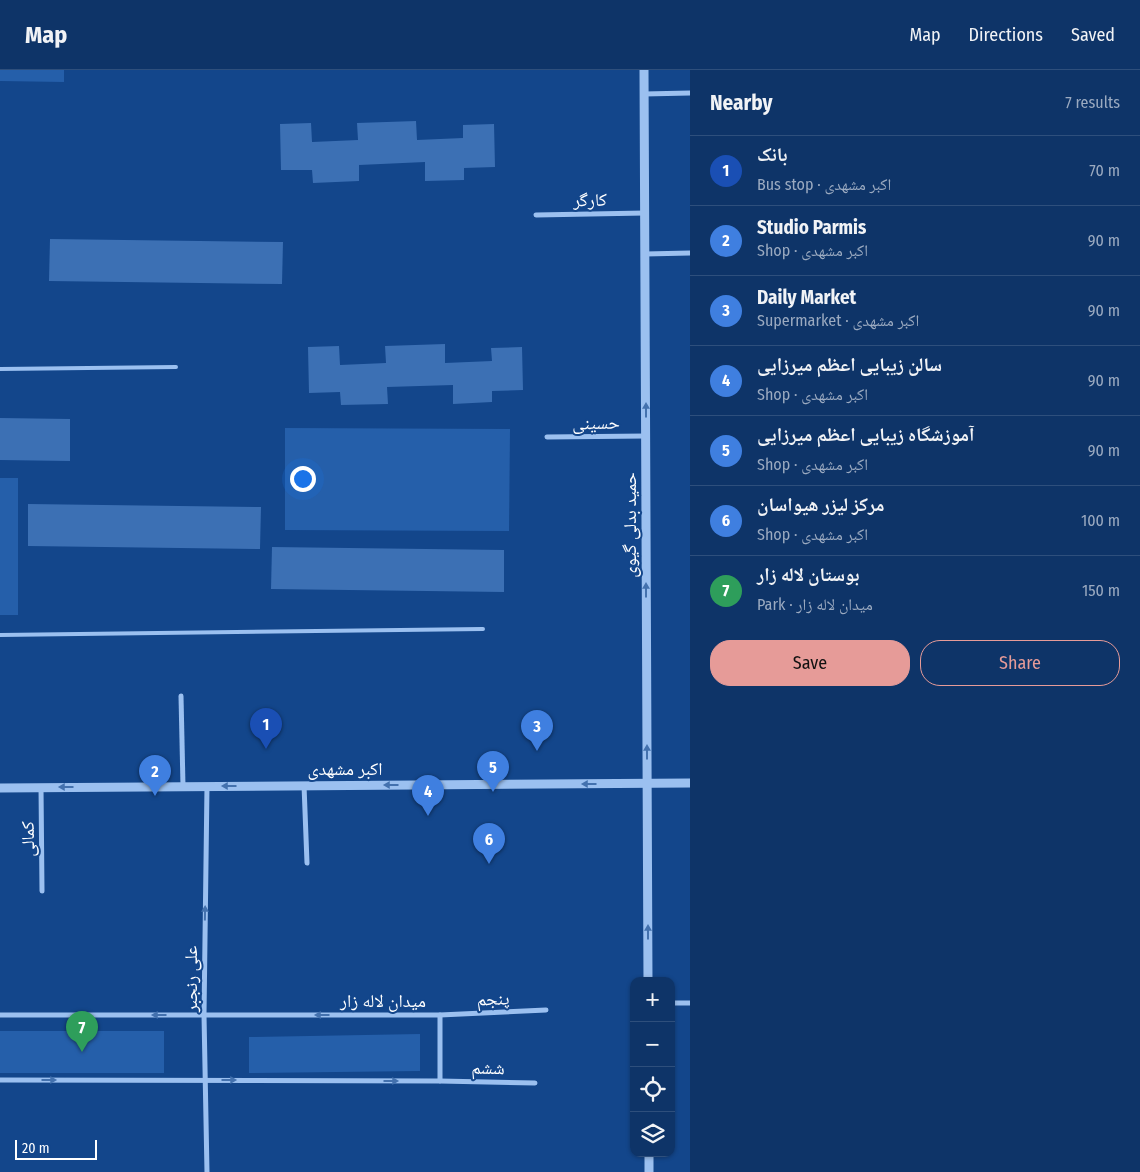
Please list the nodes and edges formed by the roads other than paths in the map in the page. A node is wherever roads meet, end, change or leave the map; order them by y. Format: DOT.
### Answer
graph roads {
  1 [pos="644,70"];
  2 [pos="690,93"];
  3 [pos="644,94"];
  4 [pos="645,213"];
  5 [pos="536,215"];
  6 [pos="690,253"];
  7 [pos="645,254"];
  8 [pos="176,367"];
  9 [pos="0,369"];
  10 [pos="646,436"];
  11 [pos="547,438"];
  12 [pos="483,629"];
  13 [pos="0,635"];
  14 [pos="181,696"];
  15 [pos="647,783"];
  16 [pos="690,783"];
  17 [pos="304,785"];
  18 [pos="183,786"];
  19 [pos="207,786"];
  20 [pos="41,787"];
  21 [pos="0,788"];
  22 [pos="307,863"];
  23 [pos="42,891"];
  24 [pos="648,977"];
  25 [pos="675,1003"];
  26 [pos="690,1003"];
  27 [pos="546,1010"];
  28 [pos="0,1015"];
  29 [pos="204,1015"];
  30 [pos="440,1015"];
  31 [pos="0,1080"];
  32 [pos="206,1080"];
  33 [pos="440,1081"];
  34 [pos="535,1083"];
  35 [pos="649,1157"];
  36 [pos="207,1172"];
  37 [pos="649,1172"];
  1 -- 3 [label="street, حمید بدلی گیوی"];
  2 -- 3 [label="street"];
  3 -- 4 [label="street, حمید بدلی گیوی"];
  4 -- 5 [label="street, کارگر"];
  4 -- 7 [label="street, حمید بدلی گیوی"];
  6 -- 7 [label="street"];
  10 -- 7 [label="street, حمید بدلی گیوی, one-way"];
  8 -- 9 [label="lane"];
  10 -- 11 [label="street, حسینی"];
  15 -- 10 [label="street, حمید بدلی گیوی, one-way"];
  12 -- 13 [label="lane"];
  14 -- 18 [label="street"];
  15 -- 16 [label="street, اکبر مشهدی"];
  15 -- 17 [label="street, اکبر مشهدی, one-way"];
  24 -- 15 [label="street, حمید بدلی گیوی, one-way"];
  17 -- 19 [label="street, اکبر مشهدی, one-way"];
  17 -- 22 [label="street"];
  18 -- 19 [label="street, اکبر مشهدی"];
  18 -- 20 [label="street, اکبر مشهدی, one-way"];
  29 -- 19 [label="street, علی رنجبر, one-way"];
  20 -- 21 [label="street, اکبر مشهدی"];
  20 -- 23 [label="street, کمالی"];
  25 -- 26 [label="street"];
  27 -- 30 [label="street, پنجم"];
  29 -- 28 [label="street, میدان لاله زار, one-way"];
  30 -- 29 [label="street, میدان لاله زار, one-way"];
  29 -- 32 [label="street, علی رنجبر"];
  30 -- 33 [label="street, میدان لاله زار"];
  31 -- 32 [label="street, one-way"];
  32 -- 33 [label="street, one-way"];
  32 -- 36 [label="street, علی رنجبر"];
  33 -- 34 [label="street, ششم"];
  35 -- 37 [label="street"];
}
